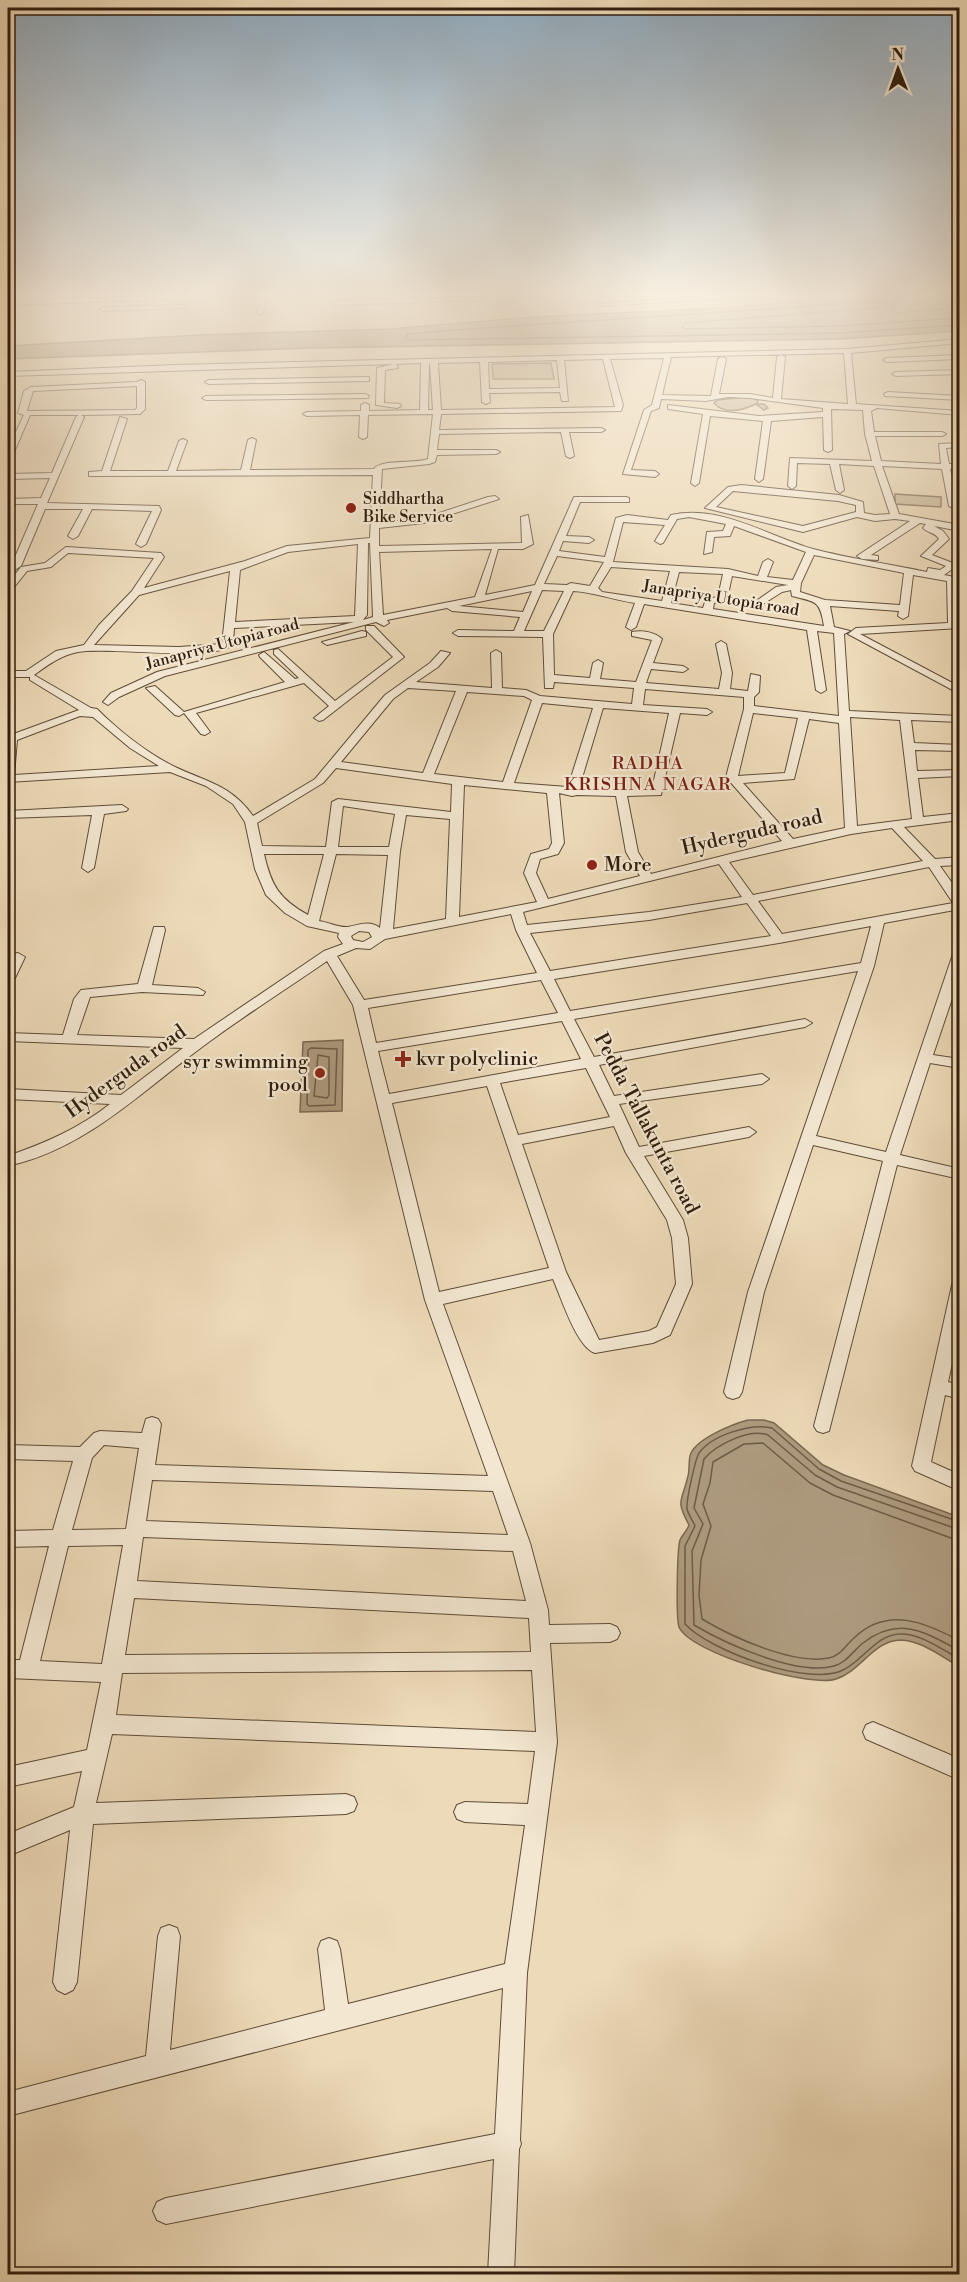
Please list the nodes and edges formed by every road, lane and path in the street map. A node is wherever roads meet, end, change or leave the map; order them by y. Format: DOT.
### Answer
graph roads {
  1 [pos="25,398"];
  2 [pos="141,398"];
  3 [pos="365,398"];
  4 [pos="380,398"];
  5 [pos="424,398"];
  6 [pos="436,398"];
  7 [pos="486,398"];
  8 [pos="565,398"];
  9 [pos="616,398"];
  10 [pos="658,398"];
  11 [pos="767,398"];
  12 [pos="851,398"];
  13 [pos="777,400"];
  14 [pos="852,405"];
  15 [pos="656,406"];
  16 [pos="837,407"];
  17 [pos="872,407"];
  18 [pos="383,409"];
  19 [pos="424,409"];
  20 [pos="567,410"];
  21 [pos="827,410"];
  22 [pos="487,411"];
  23 [pos="526,411"];
  24 [pos="437,412"];
  25 [pos="707,412"];
  26 [pos="366,413"];
  27 [pos="960,413"];
  28 [pos="307,414"];
  29 [pos="27,416"];
  30 [pos="80,417"];
  31 [pos="123,419"];
  32 [pos="767,419"];
  33 [pos="530,430"];
  34 [pos="565,430"];
  35 [pos="601,430"];
  36 [pos="436,432"];
  37 [pos="869,434"];
  38 [pos="942,434"];
  39 [pos="363,437"];
  40 [pos="252,440"];
  41 [pos="183,441"];
  42 [pos="960,445"];
  43 [pos="828,450"];
  44 [pos="496,452"];
  45 [pos="433,453"];
  46 [pos="570,456"];
  47 [pos="8,457"];
  48 [pos="834,462"];
  49 [pos="876,464"];
  50 [pos="946,466"];
  51 [pos="960,467"];
  52 [pos="377,472"];
  53 [pos="245,473"];
  54 [pos="92,474"];
  55 [pos="105,474"];
  56 [pos="171,474"];
  57 [pos="655,474"];
  58 [pos="55,475"];
  59 [pos="8,476"];
  60 [pos="759,479"];
  61 [pos="695,483"];
  62 [pos="792,486"];
  63 [pos="950,486"];
  64 [pos="960,486"];
  65 [pos="840,490"];
  66 [pos="495,499"];
  67 [pos="626,500"];
  68 [pos="8,501"];
  69 [pos="44,503"];
  70 [pos="89,506"];
  71 [pos="960,508"];
  72 [pos="856,514"];
  73 [pos="525,517"];
  74 [pos="731,522"];
  75 [pos="917,522"];
  76 [pos="671,523"];
  77 [pos="374,526"];
  78 [pos="960,528"];
  79 [pos="73,536"];
  80 [pos="560,538"];
  81 [pos="589,540"];
  82 [pos="660,541"];
  83 [pos="370,543"];
  84 [pos="141,544"];
  85 [pos="858,547"];
  86 [pos="495,551"];
  87 [pos="707,552"];
  88 [pos="811,552"];
  89 [pos="553,554"];
  90 [pos="608,562"];
  91 [pos="768,562"];
  92 [pos="248,563"];
  93 [pos="675,569"];
  94 [pos="8,571"];
  95 [pos="728,572"];
  96 [pos="909,572"];
  97 [pos="762,579"];
  98 [pos="956,581"];
  99 [pos="796,585"];
  100 [pos="571,586"];
  101 [pos="538,587"];
  102 [pos="8,589"];
  103 [pos="592,589"];
  104 [pos="136,593"];
  105 [pos="479,598"];
  106 [pos="640,600"];
  107 [pos="760,602"];
  108 [pos="822,603"];
  109 [pos="666,604"];
  110 [pos="437,607"];
  111 [pos="904,608"];
  112 [pos="704,613"];
  113 [pos="527,615"];
  114 [pos="381,621"];
  115 [pos="230,625"];
  116 [pos="957,625"];
  117 [pos="812,628"];
  118 [pos="901,628"];
  119 [pos="366,631"];
  120 [pos="844,631"];
  121 [pos="459,633"];
  122 [pos="518,634"];
  123 [pos="548,634"];
  124 [pos="721,644"];
  125 [pos="87,648"];
  126 [pos="302,648"];
  127 [pos="156,650"];
  128 [pos="171,650"];
  129 [pos="278,652"];
  130 [pos="445,653"];
  131 [pos="496,653"];
  132 [pos="265,661"];
  133 [pos="288,661"];
  134 [pos="598,663"];
  135 [pos="647,666"];
  136 [pos="683,669"];
  137 [pos="191,670"];
  138 [pos="8,674"];
  139 [pos="175,674"];
  140 [pos="755,676"];
  141 [pos="34,678"];
  142 [pos="549,678"];
  143 [pos="306,679"];
  144 [pos="594,682"];
  145 [pos="293,683"];
  146 [pos="407,685"];
  147 [pos="640,685"];
  148 [pos="154,686"];
  149 [pos="280,686"];
  150 [pos="463,688"];
  151 [pos="821,690"];
  152 [pos="497,691"];
  153 [pos="960,691"];
  154 [pos="724,692"];
  155 [pos="544,699"];
  156 [pos="108,702"];
  157 [pos="749,703"];
  158 [pos="599,705"];
  159 [pos="335,706"];
  160 [pos="638,707"];
  161 [pos="675,710"];
  162 [pos="179,711"];
  163 [pos="90,712"];
  164 [pos="707,712"];
  165 [pos="804,715"];
  166 [pos="844,717"];
  167 [pos="905,717"];
  168 [pos="319,718"];
  169 [pos="960,719"];
  170 [pos="205,732"];
  171 [pos="10,739"];
  172 [pos="909,746"];
  173 [pos="960,748"];
  174 [pos="334,764"];
  175 [pos="171,769"];
  176 [pos="960,773"];
  177 [pos="913,775"];
  178 [pos="8,778"];
  179 [pos="427,778"];
  180 [pos="458,780"];
  181 [pos="736,780"];
  182 [pos="508,785"];
  183 [pos="553,791"];
  184 [pos="572,793"];
  185 [pos="621,794"];
  186 [pos="122,809"];
  187 [pos="95,811"];
  188 [pos="400,811"];
  189 [pos="8,814"];
  190 [pos="456,816"];
  191 [pos="960,816"];
  192 [pos="918,821"];
  193 [pos="250,822"];
  194 [pos="896,824"];
  195 [pos="851,830"];
  196 [pos="790,843"];
  197 [pos="258,850"];
  198 [pos="331,851"];
  199 [pos="393,851"];
  200 [pos="721,859"];
  201 [pos="960,861"];
  202 [pos="932,863"];
  203 [pos="88,868"];
  204 [pos="648,879"];
  205 [pos="751,899"];
  206 [pos="544,904"];
  207 [pos="960,905"];
  208 [pos="516,910"];
  209 [pos="879,919"];
  210 [pos="452,920"];
  211 [pos="312,923"];
  212 [pos="159,930"];
  213 [pos="522,930"];
  214 [pos="348,931"];
  215 [pos="382,935"];
  216 [pos="779,939"];
  217 [pos="352,945"];
  218 [pos="329,954"];
  219 [pos="960,954"];
  220 [pos="18,957"];
  221 [pos="867,966"];
  222 [pos="544,975"];
  223 [pos="8,978"];
  224 [pos="142,988"];
  225 [pos="198,992"];
  226 [pos="360,1005"];
  227 [pos="566,1016"];
  228 [pos="805,1023"];
  229 [pos="8,1037"];
  230 [pos="69,1038"];
  231 [pos="197,1044"];
  232 [pos="371,1048"];
  233 [pos="926,1058"];
  234 [pos="590,1062"];
  235 [pos="960,1064"];
  236 [pos="762,1078"];
  237 [pos="492,1080"];
  238 [pos="8,1095"];
  239 [pos="121,1100"];
  240 [pos="383,1100"];
  241 [pos="610,1101"];
  242 [pos="618,1120"];
  243 [pos="749,1132"];
  244 [pos="807,1139"];
  245 [pos="512,1141"];
  246 [pos="634,1153"];
  247 [pos="891,1159"];
  248 [pos="8,1161"];
  249 [pos="960,1173"];
  250 [pos="558,1272"];
  251 [pos="960,1285"];
  252 [pos="433,1300"];
  253 [pos="957,1312"];
  254 [pos="939,1386"];
  255 [pos="733,1392"];
  256 [pos="960,1392"];
  257 [pos="823,1426"];
  258 [pos="8,1452"];
  259 [pos="84,1454"];
  260 [pos="144,1472"];
  261 [pos="500,1484"];
  262 [pos="960,1484"];
  263 [pos="134,1532"];
  264 [pos="8,1539"];
  265 [pos="60,1539"];
  266 [pos="521,1543"];
  267 [pos="125,1589"];
  268 [pos="538,1610"];
  269 [pos="610,1633"];
  270 [pos="540,1634"];
  271 [pos="542,1661"];
  272 [pos="8,1669"];
  273 [pos="28,1669"];
  274 [pos="111,1669"];
  275 [pos="104,1724"];
  276 [pos="873,1732"];
  277 [pos="547,1742"];
  278 [pos="96,1758"];
  279 [pos="960,1770"];
  280 [pos="8,1777"];
  281 [pos="346,1804"];
  282 [pos="465,1812"];
  283 [pos="83,1814"];
  284 [pos="536,1815"];
  285 [pos="8,1845"];
  286 [pos="169,1936"];
  287 [pos="329,1949"];
  288 [pos="515,1973"];
  289 [pos="65,1982"];
  290 [pos="338,2018"];
  291 [pos="157,2065"];
  292 [pos="8,2103"];
  293 [pos="509,2144"];
  294 [pos="166,2211"];
  295 [pos="501,2274"];
  1 -- 2 [label="street"];
  3 -- 26 [label="street"];
  4 -- 18 [label="street"];
  5 -- 19 [label="street"];
  6 -- 24 [label="street"];
  7 -- 22 [label="street"];
  8 -- 20 [label="street"];
  9 -- 20 [label="street"];
  10 -- 15 [label="street"];
  11 -- 13 [label="street"];
  12 -- 14 [label="street"];
  13 -- 21 [label="street"];
  14 -- 16 [label="street"];
  14 -- 17 [label="street"];
  15 -- 25 [label="street"];
  15 -- 57 [label="street"];
  16 -- 17 [label="street"];
  16 -- 21 [label="street"];
  17 -- 27 [label="street"];
  17 -- 37 [label="street"];
  18 -- 19 [label="street"];
  18 -- 26 [label="street"];
  19 -- 24 [label="street"];
  20 -- 23 [label="street"];
  21 -- 32 [label="street"];
  21 -- 43 [label="street"];
  22 -- 23 [label="street"];
  22 -- 24 [label="street"];
  23 -- 33 [label="street"];
  24 -- 36 [label="street"];
  25 -- 32 [label="street"];
  25 -- 61 [label="street"];
  26 -- 28 [label="street"];
  26 -- 39 [label="street"];
  29 -- 47 [label="street"];
  30 -- 58 [label="street"];
  31 -- 55 [label="street"];
  32 -- 60 [label="street"];
  33 -- 34 [label="street"];
  33 -- 36 [label="street"];
  34 -- 35 [label="street"];
  34 -- 46 [label="street"];
  36 -- 45 [label="street"];
  37 -- 38 [label="street"];
  37 -- 49 [label="street"];
  40 -- 53 [label="street"];
  41 -- 56 [label="street"];
  42 -- 50 [label="street"];
  44 -- 45 [label="street"];
  45 -- 52 [label="street"];
  48 -- 49 [label="street"];
  48 -- 62 [label="street"];
  48 -- 65 [label="street"];
  49 -- 50 [label="street"];
  49 -- 75 [label="street"];
  50 -- 51 [label="street"];
  50 -- 63 [label="street"];
  52 -- 53 [label="street"];
  52 -- 77 [label="street"];
  53 -- 56 [label="street"];
  54 -- 55 [label="street"];
  55 -- 56 [label="street"];
  58 -- 59 [label="street"];
  58 -- 69 [label="street"];
  63 -- 64 [label="street"];
  63 -- 71 [label="street"];
  66 -- 77 [label="street"];
  67 -- 80 [label="street"];
  68 -- 69 [label="street"];
  69 -- 70 [label="street"];
  69 -- 94 [label="street"];
  70 -- 79 [label="street"];
  70 -- 84 [label="street"];
  72 -- 72 [label="street"];
  72 -- 75 [label="street"];
  73 -- 83 [label="street"];
  74 -- 76 [label="street"];
  74 -- 87 [label="street"];
  74 -- 88 [label="street"];
  75 -- 75 [label="street"];
  75 -- 78 [label="street"];
  75 -- 85 [label="street"];
  76 -- 82 [label="street"];
  76 -- 90 [label="street"];
  77 -- 83 [label="street"];
  80 -- 81 [label="street"];
  80 -- 89 [label="street"];
  83 -- 92 [label="street"];
  83 -- 114 [label="street"];
  83 -- 115 [label="street"];
  86 -- 105 [label="street"];
  88 -- 96 [label="street"];
  88 -- 99 [label="street"];
  89 -- 90 [label="street"];
  89 -- 101 [label="street"];
  90 -- 93 [label="street"];
  90 -- 103 [label="street"];
  91 -- 97 [label="street"];
  92 -- 104 [label="street"];
  92 -- 115 [label="street"];
  93 -- 95 [label="street"];
  93 -- 109 [label="street"];
  95 -- 97 [label="street"];
  95 -- 112 [label="street"];
  96 -- 98 [label="street"];
  96 -- 111 [label="street"];
  97 -- 99 [label="street"];
  98 -- 116 [label="street"];
  99 -- 107 [label="street"];
  99 -- 108 [label="street"];
  100 -- 101 [label="street, Janapriya Utopia road"];
  100 -- 103 [label="street, Janapriya Utopia road"];
  100 -- 123 [label="street"];
  101 -- 105 [label="street, Janapriya Utopia road"];
  101 -- 113 [label="street"];
  102 -- 104 [label="street"];
  103 -- 106 [label="street, Janapriya Utopia road"];
  104 -- 125 [label="street"];
  105 -- 110 [label="street, Janapriya Utopia road"];
  106 -- 109 [label="street, Janapriya Utopia road"];
  106 -- 135 [label="street"];
  108 -- 111 [label="street"];
  108 -- 120 [label="street"];
  109 -- 112 [label="street, Janapriya Utopia road"];
  110 -- 113 [label="street"];
  110 -- 114 [label="street, Janapriya Utopia road"];
  111 -- 118 [label="street"];
  112 -- 117 [label="street, Janapriya Utopia road"];
  113 -- 122 [label="street"];
  114 -- 119 [label="street, Janapriya Utopia road"];
  114 -- 137 [label="street, Janapriya Utopia road"];
  115 -- 128 [label="street"];
  116 -- 118 [label="street"];
  117 -- 120 [label="street, Janapriya Utopia road"];
  117 -- 151 [label="street"];
  118 -- 120 [label="street"];
  119 -- 126 [label="street"];
  119 -- 129 [label="street, Janapriya Utopia road"];
  119 -- 159 [label="street"];
  120 -- 153 [label="street"];
  120 -- 166 [label="street"];
  121 -- 122 [label="street"];
  122 -- 123 [label="street"];
  123 -- 142 [label="street"];
  124 -- 154 [label="street"];
  125 -- 127 [label="street"];
  125 -- 138 [label="street"];
  127 -- 128 [label="street"];
  127 -- 139 [label="street"];
  128 -- 137 [label="street"];
  129 -- 132 [label="street, Janapriya Utopia road"];
  129 -- 133 [label="street"];
  130 -- 146 [label="street"];
  131 -- 152 [label="street"];
  132 -- 133 [label="street"];
  132 -- 137 [label="street, Janapriya Utopia road"];
  132 -- 145 [label="street"];
  132 -- 149 [label="street"];
  133 -- 143 [label="street"];
  134 -- 144 [label="street"];
  135 -- 136 [label="street"];
  135 -- 147 [label="street"];
  137 -- 139 [label="street, Janapriya Utopia road"];
  139 -- 148 [label="street, Janapriya Utopia road"];
  139 -- 156 [label="street, Janapriya Utopia road"];
  140 -- 157 [label="street"];
  141 -- 163 [label="street"];
  142 -- 144 [label="street"];
  142 -- 155 [label="street"];
  143 -- 145 [label="street"];
  143 -- 159 [label="street"];
  144 -- 147 [label="street"];
  145 -- 149 [label="street"];
  146 -- 150 [label="street"];
  146 -- 174 [label="street"];
  147 -- 154 [label="street"];
  147 -- 160 [label="street"];
  148 -- 156 [label="street, Janapriya Utopia road"];
  148 -- 162 [label="street"];
  149 -- 170 [label="street"];
  150 -- 152 [label="street"];
  150 -- 179 [label="street"];
  152 -- 155 [label="street"];
  154 -- 157 [label="street"];
  155 -- 158 [label="street"];
  155 -- 182 [label="street"];
  156 -- 163 [label="street"];
  157 -- 165 [label="street"];
  157 -- 181 [label="street"];
  158 -- 160 [label="street"];
  158 -- 184 [label="street"];
  159 -- 168 [label="street"];
  160 -- 161 [label="street"];
  161 -- 164 [label="street"];
  161 -- 185 [label="street"];
  163 -- 171 [label="street"];
  163 -- 175 [label="street"];
  165 -- 166 [label="street"];
  165 -- 181 [label="street"];
  166 -- 167 [label="street"];
  166 -- 195 [label="street"];
  167 -- 169 [label="street"];
  167 -- 172 [label="street"];
  171 -- 178 [label="street"];
  172 -- 173 [label="street"];
  172 -- 177 [label="street"];
  174 -- 179 [label="street"];
  174 -- 193 [label="street"];
  175 -- 178 [label="street"];
  175 -- 193 [label="street"];
  176 -- 177 [label="street"];
  177 -- 192 [label="street"];
  179 -- 180 [label="street"];
  180 -- 182 [label="street"];
  180 -- 190 [label="street"];
  181 -- 196 [label="street"];
  182 -- 183 [label="street"];
  183 -- 184 [label="street"];
  183 -- 206 [label="street"];
  184 -- 185 [label="street"];
  185 -- 204 [label="street"];
  186 -- 187 [label="street"];
  187 -- 189 [label="street"];
  187 -- 203 [label="street"];
  188 -- 190 [label="street"];
  188 -- 198 [label="street"];
  188 -- 199 [label="street"];
  190 -- 210 [label="street"];
  191 -- 192 [label="street, Hyderguda road"];
  192 -- 194 [label="street, Hyderguda road"];
  193 -- 197 [label="street"];
  194 -- 195 [label="street, Hyderguda road"];
  194 -- 202 [label="street"];
  195 -- 196 [label="street, Hyderguda road"];
  196 -- 200 [label="street, Hyderguda road"];
  197 -- 198 [label="street"];
  197 -- 211 [label="street"];
  198 -- 199 [label="street"];
  198 -- 211 [label="street"];
  199 -- 215 [label="street"];
  200 -- 204 [label="street, Hyderguda road"];
  200 -- 205 [label="street"];
  201 -- 202 [label="street"];
  202 -- 205 [label="street"];
  202 -- 207 [label="street"];
  204 -- 206 [label="street, Hyderguda road"];
  205 -- 213 [label="street"];
  205 -- 216 [label="street"];
  206 -- 208 [label="street, Hyderguda road"];
  207 -- 209 [label="street"];
  208 -- 210 [label="street, Hyderguda road"];
  208 -- 213 [label="street, Pedda Tallakunta road"];
  209 -- 216 [label="street"];
  209 -- 221 [label="street"];
  210 -- 215 [label="street, Hyderguda road"];
  211 -- 214 [label="street"];
  212 -- 224 [label="street"];
  213 -- 222 [label="street, Pedda Tallakunta road"];
  214 -- 215 [label="street"];
  214 -- 217 [label="street"];
  215 -- 217 [label="street, Hyderguda road"];
  216 -- 222 [label="street"];
  217 -- 218 [label="street, Hyderguda road"];
  218 -- 226 [label="street"];
  218 -- 231 [label="street, Hyderguda road"];
  219 -- 233 [label="street"];
  220 -- 223 [label="street"];
  221 -- 227 [label="street"];
  221 -- 244 [label="street"];
  222 -- 226 [label="street"];
  222 -- 227 [label="street, Pedda Tallakunta road"];
  224 -- 225 [label="street"];
  224 -- 230 [label="street"];
  226 -- 232 [label="street"];
  227 -- 232 [label="street"];
  227 -- 234 [label="street, Pedda Tallakunta road"];
  228 -- 234 [label="street"];
  229 -- 230 [label="street"];
  230 -- 231 [label="street"];
  231 -- 239 [label="street, Hyderguda road"];
  232 -- 240 [label="street"];
  233 -- 235 [label="street"];
  233 -- 247 [label="street"];
  234 -- 237 [label="street"];
  234 -- 241 [label="street, Pedda Tallakunta road"];
  236 -- 241 [label="street"];
  237 -- 240 [label="street"];
  237 -- 245 [label="street"];
  238 -- 239 [label="street"];
  239 -- 248 [label="street, Hyderguda road"];
  240 -- 252 [label="street"];
  241 -- 242 [label="street, Pedda Tallakunta road"];
  242 -- 245 [label="street"];
  242 -- 246 [label="street, Pedda Tallakunta road"];
  243 -- 246 [label="street"];
  244 -- 247 [label="street"];
  244 -- 255 [label="street"];
  245 -- 250 [label="street"];
  246 -- 250 [label="street, Pedda Tallakunta road"];
  247 -- 249 [label="street"];
  247 -- 257 [label="street"];
  250 -- 252 [label="street"];
  251 -- 253 [label="street"];
  252 -- 261 [label="street"];
  253 -- 254 [label="street"];
  254 -- 256 [label="street"];
  254 -- 262 [label="street"];
  258 -- 259 [label="street"];
  259 -- 260 [label="street"];
  259 -- 265 [label="street"];
  260 -- 261 [label="street"];
  260 -- 263 [label="street"];
  261 -- 266 [label="street"];
  263 -- 265 [label="street"];
  263 -- 266 [label="street"];
  263 -- 267 [label="street"];
  264 -- 265 [label="street"];
  265 -- 273 [label="street"];
  266 -- 268 [label="street"];
  267 -- 268 [label="street"];
  267 -- 274 [label="street"];
  268 -- 270 [label="street"];
  269 -- 270 [label="street"];
  270 -- 271 [label="street"];
  271 -- 274 [label="street"];
  271 -- 277 [label="street"];
  272 -- 273 [label="street"];
  273 -- 274 [label="street"];
  274 -- 275 [label="street"];
  275 -- 277 [label="street"];
  275 -- 278 [label="street"];
  276 -- 279 [label="street"];
  277 -- 284 [label="street"];
  278 -- 280 [label="street"];
  278 -- 283 [label="street"];
  281 -- 283 [label="street"];
  282 -- 284 [label="street"];
  283 -- 285 [label="street"];
  283 -- 289 [label="street"];
  284 -- 288 [label="street"];
  286 -- 291 [label="street"];
  287 -- 290 [label="street"];
  288 -- 290 [label="street"];
  288 -- 293 [label="street"];
  290 -- 291 [label="street"];
  291 -- 292 [label="street"];
  293 -- 294 [label="street"];
  293 -- 295 [label="street"];
}
